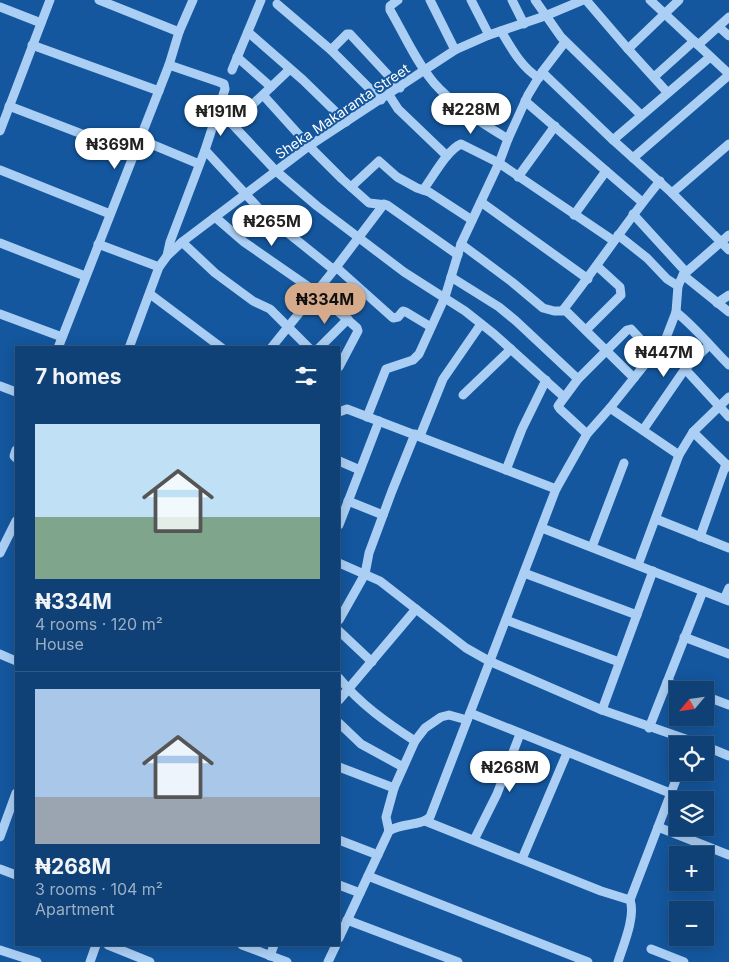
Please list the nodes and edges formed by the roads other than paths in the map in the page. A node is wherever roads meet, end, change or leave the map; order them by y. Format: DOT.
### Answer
graph roads {
  1 [pos="50,0"];
  2 [pos="99,0"];
  3 [pos="193,0"];
  4 [pos="261,0"];
  5 [pos="266,0"];
  6 [pos="398,0"];
  7 [pos="430,0"];
  8 [pos="471,0"];
  9 [pos="512,0"];
  10 [pos="535,0"];
  11 [pos="585,0"];
  12 [pos="650,0"];
  13 [pos="678,0"];
  14 [pos="279,2"];
  15 [pos="0,7"];
  16 [pos="664,13"];
  17 [pos="545,16"];
  18 [pos="729,17"];
  19 [pos="41,23"];
  20 [pos="524,24"];
  21 [pos="719,27"];
  22 [pos="501,31"];
  23 [pos="180,32"];
  24 [pos="248,32"];
  25 [pos="489,35"];
  26 [pos="729,36"];
  27 [pos="565,42"];
  28 [pos="696,43"];
  29 [pos="32,46"];
  30 [pos="628,49"];
  31 [pos="331,50"];
  32 [pos="455,50"];
  33 [pos="237,57"];
  34 [pos="710,57"];
  35 [pos="169,65"];
  36 [pos="290,69"];
  37 [pos="232,70"];
  38 [pos="425,71"];
  39 [pos="541,75"];
  40 [pos="729,75"];
  41 [pos="654,77"];
  42 [pos="271,87"];
  43 [pos="400,88"];
  44 [pos="159,91"];
  45 [pos="667,92"];
  46 [pos="263,94"];
  47 [pos="385,97"];
  48 [pos="525,101"];
  49 [pos="10,106"];
  50 [pos="218,112"];
  51 [pos="641,115"];
  52 [pos="346,122"];
  53 [pos="232,124"];
  54 [pos="555,126"];
  55 [pos="0,130"];
  56 [pos="139,139"];
  57 [pos="508,139"];
  58 [pos="612,140"];
  59 [pos="729,144"];
  60 [pos="309,146"];
  61 [pos="205,150"];
  62 [pos="134,154"];
  63 [pos="447,156"];
  64 [pos="633,158"];
  65 [pos="199,164"];
  66 [pos="499,164"];
  67 [pos="0,170"];
  68 [pos="606,171"];
  69 [pos="276,172"];
  70 [pos="518,177"];
  71 [pos="660,181"];
  72 [pos="351,187"];
  73 [pos="423,190"];
  74 [pos="672,193"];
  75 [pos="246,195"];
  76 [pos="481,202"];
  77 [pos="642,202"];
  78 [pos="384,204"];
  79 [pos="110,214"];
  80 [pos="633,214"];
  81 [pos="574,215"];
  82 [pos="215,217"];
  83 [pos="472,220"];
  84 [pos="358,238"];
  85 [pos="616,238"];
  86 [pos="725,238"];
  87 [pos="0,242"];
  88 [pos="182,242"];
  89 [pos="98,244"];
  90 [pos="461,244"];
  91 [pos="729,250"];
  92 [pos="458,255"];
  93 [pos="167,256"];
  94 [pos="597,266"];
  95 [pos="159,267"];
  96 [pos="335,268"];
  97 [pos="685,273"];
  98 [pos="85,276"];
  99 [pos="451,277"];
  100 [pos="588,279"];
  101 [pos="678,286"];
  102 [pos="316,292"];
  103 [pos="150,294"];
  104 [pos="729,295"];
  105 [pos="445,297"];
  106 [pos="717,303"];
  107 [pos="564,310"];
  108 [pos="676,312"];
  109 [pos="729,312"];
  110 [pos="0,314"];
  111 [pos="348,320"];
  112 [pos="482,324"];
  113 [pos="289,326"];
  114 [pos="432,327"];
  115 [pos="586,330"];
  116 [pos="62,337"];
  117 [pos="709,345"];
  118 [pos="59,346"];
  119 [pos="130,346"];
  120 [pos="219,346"];
  121 [pos="273,346"];
  122 [pos="308,346"];
  123 [pos="321,346"];
  124 [pos="511,349"];
  125 [pos="606,350"];
  126 [pos="654,354"];
  127 [pos="340,365"];
  128 [pos="729,365"];
  129 [pos="685,369"];
  130 [pos="578,378"];
  131 [pos="634,378"];
  132 [pos="546,380"];
  133 [pos="0,386"];
  134 [pos="15,392"];
  135 [pos="464,395"];
  136 [pos="564,397"];
  137 [pos="729,397"];
  138 [pos="719,406"];
  139 [pos="610,408"];
  140 [pos="343,411"];
  141 [pos="729,416"];
  142 [pos="367,417"];
  143 [pos="379,421"];
  144 [pos="643,430"];
  145 [pos="693,432"];
  146 [pos="587,434"];
  147 [pos="417,435"];
  148 [pos="679,455"];
  149 [pos="340,461"];
  150 [pos="624,464"];
  151 [pos="728,466"];
  152 [pos="360,470"];
  153 [pos="506,470"];
  154 [pos="556,490"];
  155 [pos="348,501"];
  156 [pos="383,515"];
  157 [pos="656,520"];
  158 [pos="340,522"];
  159 [pos="15,523"];
  160 [pos="542,528"];
  161 [pos="700,537"];
  162 [pos="592,547"];
  163 [pos="729,548"];
  164 [pos="0,553"];
  165 [pos="340,563"];
  166 [pos="638,566"];
  167 [pos="653,571"];
  168 [pos="365,574"];
  169 [pos="524,574"];
  170 [pos="729,588"];
  171 [pos="703,591"];
  172 [pos="727,600"];
  173 [pos="416,609"];
  174 [pos="636,615"];
  175 [pos="340,618"];
  176 [pos="506,620"];
  177 [pos="340,632"];
  178 [pos="684,637"];
  179 [pos="0,654"];
  180 [pos="729,654"];
  181 [pos="15,661"];
  182 [pos="489,661"];
  183 [pos="372,662"];
  184 [pos="619,662"];
  185 [pos="340,679"];
  186 [pos="667,682"];
  187 [pos="348,690"];
  188 [pos="340,699"];
  189 [pos="714,699"];
  190 [pos="729,704"];
  191 [pos="602,710"];
  192 [pos="469,716"];
  193 [pos="340,724"];
  194 [pos="649,728"];
  195 [pos="520,734"];
  196 [pos="671,736"];
  197 [pos="415,741"];
  198 [pos="714,750"];
  199 [pos="567,753"];
  200 [pos="729,756"];
  201 [pos="340,767"];
  202 [pos="404,767"];
  203 [pos="394,788"];
  204 [pos="669,793"];
  205 [pos="15,796"];
  206 [pos="669,796"];
  207 [pos="425,821"];
  208 [pos="658,826"];
  209 [pos="389,831"];
  210 [pos="0,837"];
  211 [pos="340,840"];
  212 [pos="474,840"];
  213 [pos="378,854"];
  214 [pos="729,855"];
  215 [pos="522,859"];
  216 [pos="0,870"];
  217 [pos="15,875"];
  218 [pos="368,876"];
  219 [pos="340,885"];
  220 [pos="360,893"];
  221 [pos="630,900"];
  222 [pos="347,920"];
  223 [pos="340,936"];
  224 [pos="96,946"];
  225 [pos="110,946"];
  226 [pos="245,946"];
  227 [pos="274,946"];
  228 [pos="336,946"];
  229 [pos="651,949"];
  230 [pos="0,950"];
  231 [pos="270,956"];
  232 [pos="37,962"];
  233 [pos="90,962"];
  234 [pos="150,962"];
  235 [pos="287,962"];
  236 [pos="328,962"];
  237 [pos="458,962"];
  238 [pos="588,962"];
  239 [pos="618,962"];
  240 [pos="684,962"];
  1 -- 19 [label="street"];
  2 -- 23 [label="street"];
  3 -- 23 [label="street"];
  4 -- 24 [label="street"];
  5 -- 14 [label="street"];
  6 -- 38 [label="street"];
  7 -- 32 [label="street"];
  8 -- 25 [label="street"];
  9 -- 20 [label="street"];
  10 -- 17 [label="street"];
  11 -- 17 [label="street, Sheka Makaranta Street"];
  11 -- 30 [label="street"];
  12 -- 16 [label="street"];
  13 -- 16 [label="street"];
  14 -- 31 [label="street"];
  15 -- 19 [label="street"];
  16 -- 28 [label="street"];
  16 -- 30 [label="street"];
  17 -- 20 [label="street, Sheka Makaranta Street"];
  17 -- 27 [label="street"];
  18 -- 21 [label="street"];
  19 -- 29 [label="street"];
  20 -- 22 [label="street, Sheka Makaranta Street"];
  21 -- 26 [label="street"];
  21 -- 28 [label="street"];
  22 -- 25 [label="street, Sheka Makaranta Street"];
  22 -- 39 [label="street"];
  23 -- 35 [label="street"];
  24 -- 33 [label="street"];
  24 -- 36 [label="street"];
  25 -- 32 [label="street, Sheka Makaranta Street"];
  27 -- 39 [label="street"];
  27 -- 51 [label="street"];
  28 -- 34 [label="street"];
  28 -- 41 [label="street"];
  29 -- 44 [label="street"];
  29 -- 49 [label="street"];
  30 -- 41 [label="street"];
  31 -- 43 [label="street"];
  31 -- 47 [label="street"];
  32 -- 38 [label="street, Sheka Makaranta Street"];
  33 -- 37 [label="street"];
  33 -- 42 [label="street"];
  34 -- 40 [label="street"];
  34 -- 45 [label="street"];
  35 -- 44 [label="street"];
  35 -- 50 [label="street"];
  36 -- 42 [label="street"];
  36 -- 52 [label="street"];
  38 -- 43 [label="street, Sheka Makaranta Street"];
  38 -- 57 [label="street"];
  39 -- 48 [label="street"];
  39 -- 58 [label="street"];
  40 -- 64 [label="street"];
  41 -- 45 [label="street"];
  42 -- 46 [label="street"];
  43 -- 47 [label="street, Sheka Makaranta Street"];
  44 -- 56 [label="street"];
  45 -- 51 [label="street"];
  46 -- 53 [label="street"];
  46 -- 60 [label="street"];
  47 -- 52 [label="street, Sheka Makaranta Street"];
  47 -- 63 [label="street"];
  48 -- 54 [label="street"];
  48 -- 57 [label="street"];
  49 -- 55 [label="street"];
  49 -- 62 [label="street"];
  50 -- 53 [label="street"];
  50 -- 61 [label="street"];
  51 -- 58 [label="street"];
  52 -- 60 [label="street, Sheka Makaranta Street"];
  53 -- 69 [label="street"];
  54 -- 68 [label="street"];
  54 -- 70 [label="street"];
  56 -- 62 [label="street"];
  56 -- 65 [label="street"];
  57 -- 66 [label="street"];
  58 -- 64 [label="street"];
  59 -- 74 [label="street"];
  60 -- 69 [label="street, Sheka Makaranta Street"];
  60 -- 72 [label="street"];
  61 -- 65 [label="street"];
  61 -- 75 [label="street"];
  62 -- 79 [label="street"];
  63 -- 66 [label="street"];
  63 -- 73 [label="street"];
  64 -- 71 [label="street"];
  65 -- 93 [label="street"];
  66 -- 70 [label="street"];
  66 -- 76 [label="street"];
  67 -- 79 [label="street"];
  68 -- 77 [label="street"];
  68 -- 81 [label="street"];
  69 -- 75 [label="street, Sheka Makaranta Street"];
  69 -- 84 [label="street"];
  70 -- 81 [label="street"];
  71 -- 74 [label="street"];
  71 -- 77 [label="street"];
  72 -- 73 [label="street"];
  72 -- 78 [label="street"];
  73 -- 83 [label="street"];
  74 -- 86 [label="street"];
  75 -- 82 [label="street, Sheka Makaranta Street"];
  75 -- 96 [label="street"];
  76 -- 83 [label="street"];
  76 -- 100 [label="street"];
  77 -- 80 [label="street"];
  78 -- 84 [label="street"];
  78 -- 92 [label="street"];
  79 -- 89 [label="street"];
  80 -- 85 [label="street"];
  80 -- 97 [label="street"];
  81 -- 85 [label="street"];
  82 -- 88 [label="street, Sheka Makaranta Street"];
  82 -- 102 [label="street"];
  83 -- 90 [label="street"];
  84 -- 96 [label="street"];
  84 -- 105 [label="street"];
  85 -- 94 [label="street"];
  85 -- 101 [label="street"];
  86 -- 91 [label="street"];
  86 -- 97 [label="street"];
  87 -- 98 [label="street"];
  88 -- 93 [label="street, Sheka Makaranta Street"];
  88 -- 113 [label="street"];
  89 -- 95 [label="street"];
  89 -- 98 [label="street"];
  90 -- 92 [label="street"];
  90 -- 107 [label="street"];
  92 -- 99 [label="street"];
  93 -- 95 [label="street, Sheka Makaranta Street"];
  94 -- 100 [label="street"];
  94 -- 115 [label="street"];
  95 -- 103 [label="street, Sheka Makaranta Street"];
  96 -- 102 [label="street"];
  96 -- 114 [label="street"];
  97 -- 101 [label="street"];
  97 -- 106 [label="street"];
  98 -- 116 [label="street"];
  99 -- 105 [label="street"];
  99 -- 130 [label="street"];
  100 -- 107 [label="street"];
  101 -- 108 [label="street"];
  102 -- 111 [label="street"];
  102 -- 113 [label="street"];
  103 -- 119 [label="street, Sheka Makaranta Street"];
  103 -- 120 [label="street"];
  104 -- 106 [label="street"];
  105 -- 112 [label="street"];
  105 -- 114 [label="street"];
  106 -- 109 [label="street"];
  107 -- 115 [label="street"];
  108 -- 117 [label="street"];
  108 -- 126 [label="street"];
  110 -- 116 [label="street"];
  111 -- 123 [label="street"];
  111 -- 127 [label="street"];
  112 -- 124 [label="street"];
  112 -- 147 [label="street"];
  113 -- 121 [label="street"];
  113 -- 122 [label="street"];
  114 -- 142 [label="street"];
  115 -- 125 [label="street"];
  116 -- 118 [label="street"];
  117 -- 128 [label="street"];
  117 -- 129 [label="street"];
  124 -- 132 [label="street"];
  124 -- 135 [label="street"];
  125 -- 126 [label="street"];
  125 -- 130 [label="street"];
  125 -- 131 [label="street"];
  126 -- 131 [label="street"];
  129 -- 138 [label="street"];
  129 -- 144 [label="street"];
  130 -- 136 [label="street"];
  131 -- 139 [label="street"];
  132 -- 136 [label="street"];
  132 -- 153 [label="street"];
  133 -- 134 [label="street"];
  136 -- 146 [label="street"];
  137 -- 138 [label="street"];
  138 -- 141 [label="street"];
  138 -- 145 [label="street"];
  139 -- 144 [label="street"];
  139 -- 146 [label="street"];
  140 -- 142 [label="street"];
  142 -- 143 [label="street"];
  143 -- 147 [label="street"];
  143 -- 152 [label="street"];
  144 -- 148 [label="street"];
  145 -- 148 [label="street"];
  145 -- 151 [label="street"];
  146 -- 154 [label="street"];
  147 -- 153 [label="street"];
  147 -- 156 [label="street"];
  148 -- 157 [label="street"];
  149 -- 152 [label="street"];
  150 -- 162 [label="street"];
  151 -- 161 [label="street"];
  152 -- 155 [label="street"];
  153 -- 154 [label="street"];
  154 -- 160 [label="street"];
  155 -- 156 [label="street"];
  155 -- 158 [label="street"];
  156 -- 168 [label="street"];
  157 -- 161 [label="street"];
  157 -- 166 [label="street"];
  159 -- 164 [label="street"];
  160 -- 162 [label="street"];
  160 -- 169 [label="street"];
  161 -- 163 [label="street"];
  162 -- 166 [label="street"];
  165 -- 168 [label="street"];
  166 -- 167 [label="street"];
  167 -- 171 [label="street"];
  167 -- 174 [label="street"];
  168 -- 173 [label="street"];
  168 -- 175 [label="street"];
  169 -- 174 [label="street"];
  169 -- 176 [label="street"];
  170 -- 172 [label="street"];
  171 -- 172 [label="street"];
  171 -- 178 [label="street"];
  173 -- 182 [label="street"];
  173 -- 183 [label="street"];
  174 -- 184 [label="street"];
  176 -- 182 [label="street"];
  176 -- 184 [label="street"];
  177 -- 183 [label="street"];
  178 -- 180 [label="street"];
  178 -- 186 [label="street"];
  179 -- 181 [label="street"];
  182 -- 191 [label="street"];
  182 -- 192 [label="street"];
  183 -- 187 [label="street"];
  184 -- 191 [label="street"];
  185 -- 187 [label="street"];
  186 -- 194 [label="street"];
  187 -- 188 [label="street"];
  187 -- 197 [label="street"];
  189 -- 190 [label="street"];
  191 -- 194 [label="street"];
  192 -- 195 [label="street"];
  192 -- 197 [label="street"];
  192 -- 207 [label="street"];
  193 -- 202 [label="street"];
  194 -- 196 [label="street"];
  195 -- 199 [label="street"];
  195 -- 212 [label="street"];
  197 -- 202 [label="street"];
  198 -- 200 [label="street"];
  199 -- 204 [label="street"];
  199 -- 215 [label="street"];
  201 -- 203 [label="street"];
  202 -- 203 [label="street"];
  203 -- 209 [label="street"];
  205 -- 210 [label="street"];
  206 -- 208 [label="street"];
  207 -- 209 [label="street"];
  207 -- 212 [label="street"];
  208 -- 214 [label="street"];
  208 -- 221 [label="street"];
  209 -- 213 [label="street"];
  211 -- 213 [label="street"];
  212 -- 215 [label="street"];
  213 -- 218 [label="street"];
  215 -- 221 [label="street"];
  216 -- 217 [label="street"];
  218 -- 220 [label="street"];
  218 -- 238 [label="street"];
  219 -- 220 [label="street"];
  220 -- 222 [label="street"];
  221 -- 239 [label="street"];
  222 -- 223 [label="street"];
  222 -- 237 [label="street"];
  224 -- 233 [label="street"];
  225 -- 234 [label="street"];
  226 -- 231 [label="street"];
  227 -- 231 [label="street"];
  228 -- 236 [label="street"];
  229 -- 240 [label="street"];
  230 -- 232 [label="street"];
  231 -- 235 [label="street"];
}
